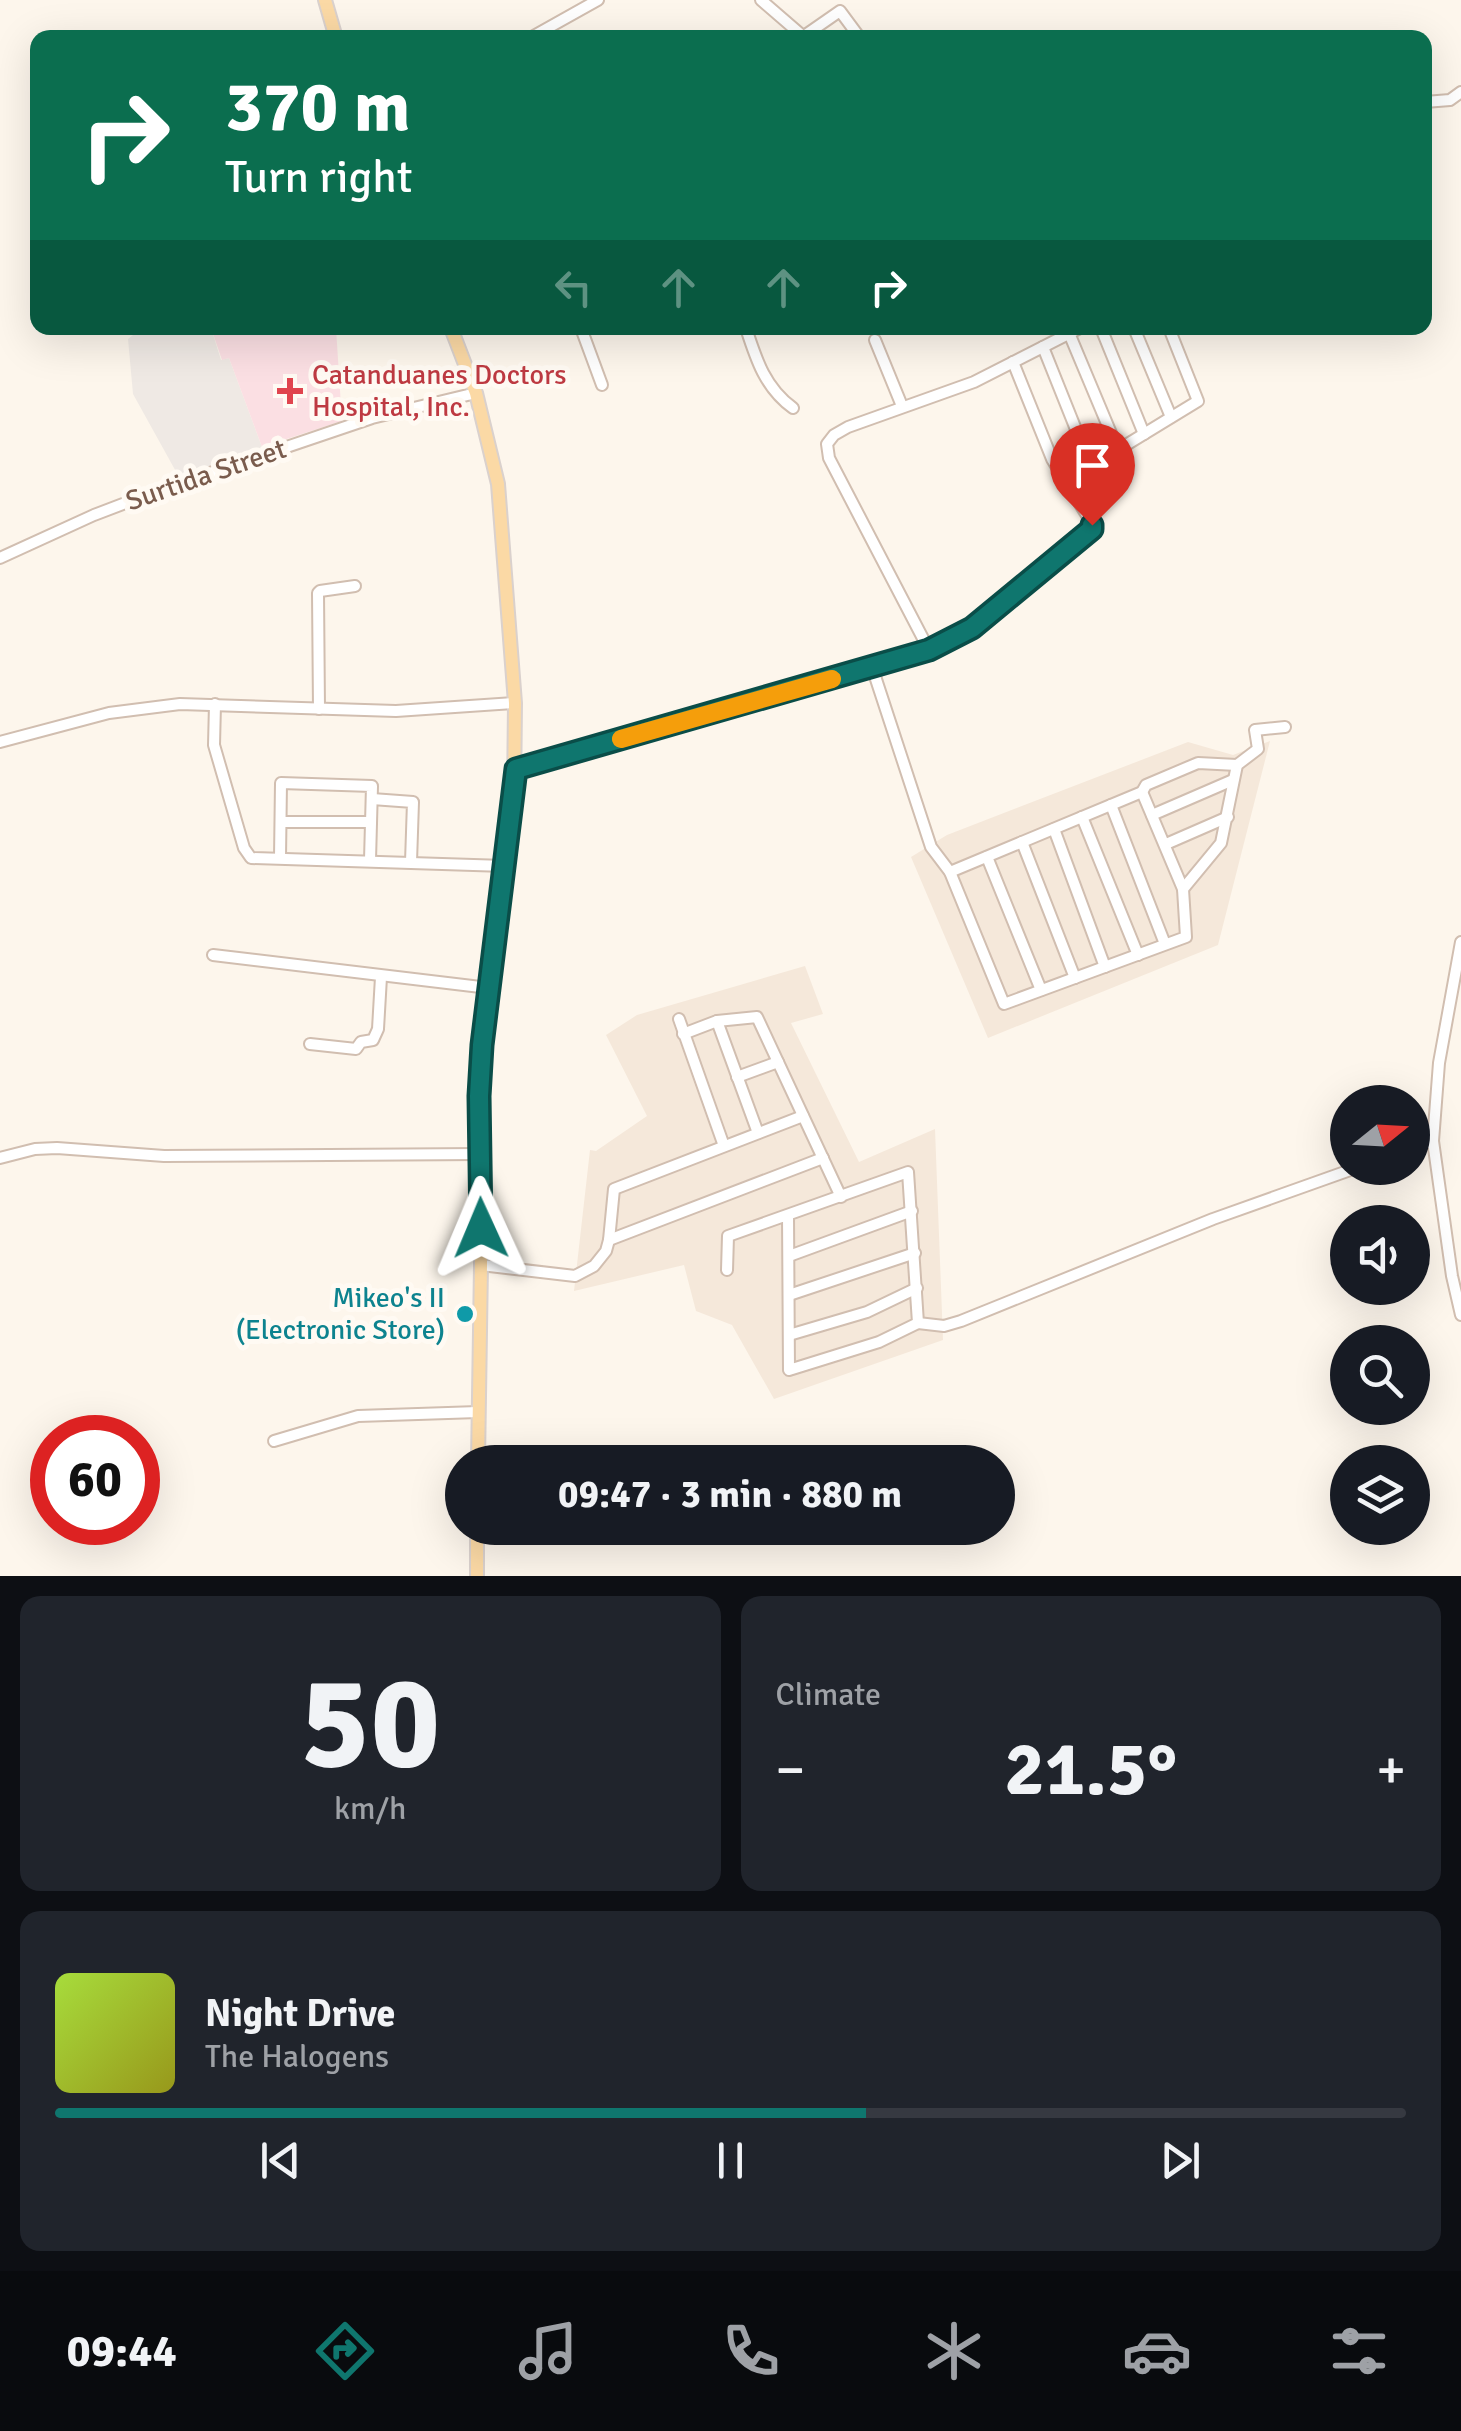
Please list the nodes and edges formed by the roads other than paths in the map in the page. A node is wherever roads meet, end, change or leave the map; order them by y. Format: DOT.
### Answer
graph roads {
  1 [pos="326,0"];
  2 [pos="598,0"];
  3 [pos="762,0"];
  4 [pos="334,30"];
  5 [pos="544,30"];
  6 [pos="796,30"];
  7 [pos="814,30"];
  8 [pos="854,30"];
  9 [pos="1461,92"];
  10 [pos="1432,101"];
  11 [pos="454,335"];
  12 [pos="584,335"];
  13 [pos="749,335"];
  14 [pos="1066,335"];
  15 [pos="1077,335"];
  16 [pos="1103,335"];
  17 [pos="1137,335"];
  18 [pos="1171,335"];
  19 [pos="875,340"];
  20 [pos="1043,347"];
  21 [pos="1013,362"];
  22 [pos="602,385"];
  23 [pos="476,393"];
  24 [pos="902,406"];
  25 [pos="793,408"];
  26 [pos="1171,417"];
  27 [pos="1144,434"];
  28 [pos="1118,450"];
  29 [pos="1088,462"];
  30 [pos="1063,478"];
  31 [pos="0,558"];
  32 [pos="355,586"];
  33 [pos="929,650"];
  34 [pos="872,667"];
  35 [pos="516,703"];
  36 [pos="215,704"];
  37 [pos="319,709"];
  38 [pos="1285,727"];
  39 [pos="0,742"];
  40 [pos="1238,765"];
  41 [pos="516,769"];
  42 [pos="1233,780"];
  43 [pos="1142,792"];
  44 [pos="372,799"];
  45 [pos="1111,804"];
  46 [pos="1152,815"];
  47 [pos="1082,817"];
  48 [pos="1228,817"];
  49 [pos="281,822"];
  50 [pos="371,822"];
  51 [pos="1054,829"];
  52 [pos="1022,842"];
  53 [pos="1166,844"];
  54 [pos="987,856"];
  55 [pos="280,857"];
  56 [pos="370,860"];
  57 [pos="412,862"];
  58 [pos="505,866"];
  59 [pos="950,872"];
  60 [pos="1183,889"];
  61 [pos="1461,942"];
  62 [pos="1166,944"];
  63 [pos="1138,954"];
  64 [pos="213,955"];
  65 [pos="1105,967"];
  66 [pos="381,977"];
  67 [pos="1075,978"];
  68 [pos="490,988"];
  69 [pos="1041,990"];
  70 [pos="679,1019"];
  71 [pos="717,1022"];
  72 [pos="683,1034"];
  73 [pos="310,1044"];
  74 [pos="778,1062"];
  75 [pos="738,1077"];
  76 [pos="803,1116"];
  77 [pos="758,1133"];
  78 [pos="1433,1141"];
  79 [pos="1430,1142"];
  80 [pos="724,1146"];
  81 [pos="480,1154"];
  82 [pos="0,1158"];
  83 [pos="822,1158"];
  84 [pos="1330,1177"];
  85 [pos="841,1197"];
  86 [pos="912,1211"];
  87 [pos="788,1216"];
  88 [pos="610,1240"];
  89 [pos="916,1253"];
  90 [pos="789,1256"];
  91 [pos="481,1264"];
  92 [pos="727,1270"];
  93 [pos="917,1288"];
  94 [pos="789,1295"];
  95 [pos="1461,1315"];
  96 [pos="918,1323"];
  97 [pos="789,1335"];
  98 [pos="478,1412"];
  99 [pos="274,1441"];
  100 [pos="478,1445"];
  101 [pos="477,1545"];
  102 [pos="477,1576"];
  1 -- 4 [label="main road"];
  2 -- 5 [label="street"];
  3 -- 6 [label="street"];
  7 -- 8 [label="street"];
  9 -- 10 [label="street"];
  11 -- 23 [label="main road"];
  12 -- 22 [label="street"];
  13 -- 25 [label="street"];
  14 -- 20 [label="street"];
  15 -- 28 [label="street"];
  16 -- 27 [label="street"];
  17 -- 26 [label="street"];
  18 -- 26 [label="street"];
  19 -- 24 [label="street"];
  20 -- 21 [label="street"];
  20 -- 29 [label="street"];
  21 -- 24 [label="street"];
  21 -- 30 [label="street"];
  23 -- 31 [label="street, Surtida Street"];
  23 -- 35 [label="main road"];
  24 -- 33 [label="street"];
  26 -- 27 [label="street"];
  27 -- 28 [label="street"];
  28 -- 29 [label="street"];
  29 -- 30 [label="street"];
  30 -- 33 [label="street"];
  32 -- 37 [label="street"];
  33 -- 34 [label="street"];
  34 -- 41 [label="street"];
  34 -- 59 [label="street"];
  35 -- 37 [label="street"];
  35 -- 41 [label="main road"];
  36 -- 37 [label="street"];
  36 -- 39 [label="street"];
  36 -- 55 [label="street"];
  38 -- 40 [label="street"];
  40 -- 42 [label="street"];
  40 -- 43 [label="street"];
  41 -- 58 [label="main road"];
  42 -- 46 [label="street"];
  42 -- 48 [label="street"];
  43 -- 45 [label="street"];
  43 -- 46 [label="street"];
  44 -- 49 [label="street"];
  44 -- 50 [label="street"];
  44 -- 57 [label="street"];
  45 -- 47 [label="street"];
  45 -- 62 [label="street"];
  46 -- 53 [label="street"];
  47 -- 51 [label="street"];
  47 -- 63 [label="street"];
  48 -- 53 [label="street"];
  48 -- 60 [label="street"];
  49 -- 50 [label="street"];
  49 -- 55 [label="street"];
  50 -- 56 [label="street"];
  51 -- 52 [label="street"];
  51 -- 65 [label="street"];
  52 -- 54 [label="street"];
  52 -- 67 [label="street"];
  53 -- 60 [label="street"];
  54 -- 59 [label="street"];
  54 -- 69 [label="street"];
  55 -- 56 [label="street"];
  56 -- 57 [label="street"];
  57 -- 58 [label="street"];
  58 -- 68 [label="main road"];
  59 -- 69 [label="street"];
  60 -- 62 [label="street"];
  61 -- 78 [label="street"];
  62 -- 63 [label="street"];
  63 -- 65 [label="street"];
  64 -- 66 [label="street"];
  65 -- 67 [label="street"];
  66 -- 68 [label="street"];
  66 -- 73 [label="street"];
  67 -- 69 [label="street"];
  68 -- 81 [label="main road"];
  70 -- 72 [label="street"];
  71 -- 72 [label="street"];
  71 -- 74 [label="street"];
  71 -- 75 [label="street"];
  72 -- 80 [label="street"];
  74 -- 75 [label="street"];
  74 -- 76 [label="street"];
  75 -- 77 [label="street"];
  76 -- 77 [label="street"];
  76 -- 83 [label="street"];
  77 -- 80 [label="street"];
  78 -- 79 [label="street"];
  78 -- 95 [label="street"];
  80 -- 88 [label="street"];
  81 -- 82 [label="street"];
  81 -- 91 [label="main road"];
  83 -- 85 [label="street"];
  83 -- 88 [label="street"];
  84 -- 96 [label="street"];
  85 -- 86 [label="street"];
  85 -- 87 [label="street"];
  86 -- 89 [label="street"];
  86 -- 90 [label="street"];
  87 -- 90 [label="street"];
  87 -- 92 [label="street"];
  88 -- 91 [label="street"];
  89 -- 93 [label="street"];
  89 -- 94 [label="street"];
  90 -- 94 [label="street"];
  91 -- 98 [label="main road"];
  93 -- 96 [label="street"];
  93 -- 97 [label="street"];
  94 -- 97 [label="street"];
  96 -- 97 [label="street"];
  98 -- 99 [label="street"];
  98 -- 100 [label="main road"];
  101 -- 102 [label="main road"];
}
